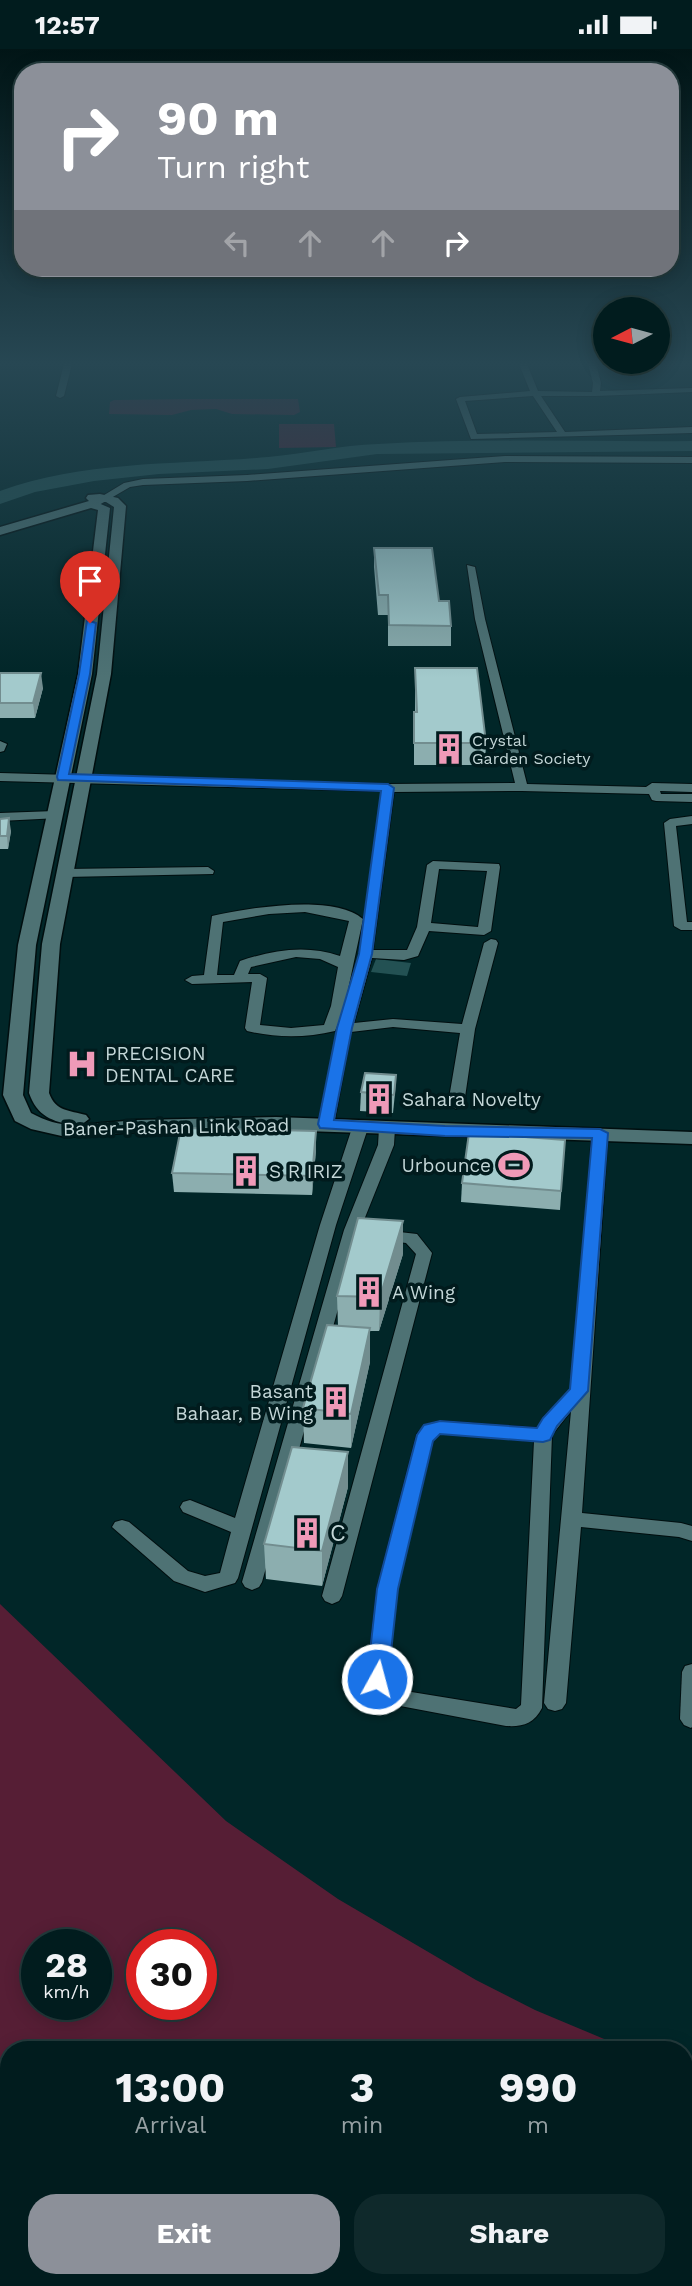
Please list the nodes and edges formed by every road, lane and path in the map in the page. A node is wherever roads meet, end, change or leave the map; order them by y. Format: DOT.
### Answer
graph roads {
  1 [pos="378,468"];
  2 [pos="101,501"];
  3 [pos="0,523"];
  4 [pos="0,530"];
  5 [pos="470,567"];
  6 [pos="0,777"];
  7 [pos="63,777"];
  8 [pos="83,778"];
  9 [pos="522,787"];
  10 [pos="388,788"];
  11 [pos="691,795"];
  12 [pos="55,815"];
  13 [pos="0,817"];
  14 [pos="692,820"];
  15 [pos="208,871"];
  16 [pos="65,873"];
  17 [pos="692,926"];
  18 [pos="424,927"];
  19 [pos="491,943"];
  20 [pos="366,954"];
  21 [pos="345,965"];
  22 [pos="239,979"];
  23 [pos="192,980"];
  24 [pos="210,980"];
  25 [pos="345,1028"];
  26 [pos="468,1029"];
  27 [pos="13,1094"];
  28 [pos="41,1100"];
  29 [pos="456,1104"];
  30 [pos="326,1124"];
  31 [pos="126,1126"];
  32 [pos="360,1128"];
  33 [pos="387,1128"];
  34 [pos="600,1133"];
  35 [pos="692,1138"];
  36 [pos="352,1230"];
  37 [pos="579,1391"];
  38 [pos="543,1435"];
  39 [pos="190,1507"];
  40 [pos="572,1519"];
  41 [pos="122,1527"];
  42 [pos="242,1529"];
  43 [pos="692,1534"];
  44 [pos="252,1583"];
  45 [pos="332,1596"];
  46 [pos="692,1672"];
  47 [pos="555,1703"];
  48 [pos="691,1719"];
  1 -- 2 [label="street"];
  2 -- 3 [label="street"];
  2 -- 4 [label="street"];
  2 -- 7 [label="street"];
  2 -- 8 [label="street"];
  5 -- 9 [label="street"];
  6 -- 7 [label="street"];
  7 -- 8 [label="street"];
  7 -- 12 [label="street"];
  8 -- 10 [label="street"];
  8 -- 16 [label="street"];
  9 -- 10 [label="street"];
  9 -- 11 [label="street"];
  10 -- 20 [label="street"];
  12 -- 13 [label="street"];
  12 -- 27 [label="street"];
  14 -- 17 [label="street"];
  15 -- 16 [label="street"];
  16 -- 28 [label="street"];
  18 -- 18 [label="street"];
  18 -- 20 [label="street"];
  19 -- 26 [label="street"];
  20 -- 25 [label="street"];
  21 -- 22 [label="street"];
  21 -- 22 [label="street"];
  21 -- 24 [label="street"];
  22 -- 24 [label="street"];
  23 -- 24 [label="street"];
  25 -- 26 [label="street"];
  25 -- 30 [label="street"];
  26 -- 29 [label="street"];
  27 -- 28 [label="street"];
  27 -- 31 [label="street, Baner-Pashan Link Road"];
  28 -- 31 [label="street"];
  30 -- 31 [label="street, Baner-Pashan Link Road"];
  30 -- 32 [label="street, Baner-Pashan Link Road"];
  32 -- 33 [label="street, Baner-Pashan Link Road"];
  32 -- 42 [label="street"];
  33 -- 34 [label="street, Baner-Pashan Link Road"];
  33 -- 36 [label="street"];
  34 -- 35 [label="street, Baner-Pashan Link Road"];
  34 -- 37 [label="street"];
  36 -- 44 [label="street"];
  36 -- 45 [label="street"];
  37 -- 38 [label="street"];
  37 -- 40 [label="street"];
  38 -- 38 [label="street"];
  39 -- 42 [label="street"];
  40 -- 43 [label="street"];
  40 -- 47 [label="street"];
  41 -- 42 [label="street"];
  46 -- 48 [label="street"];
}
